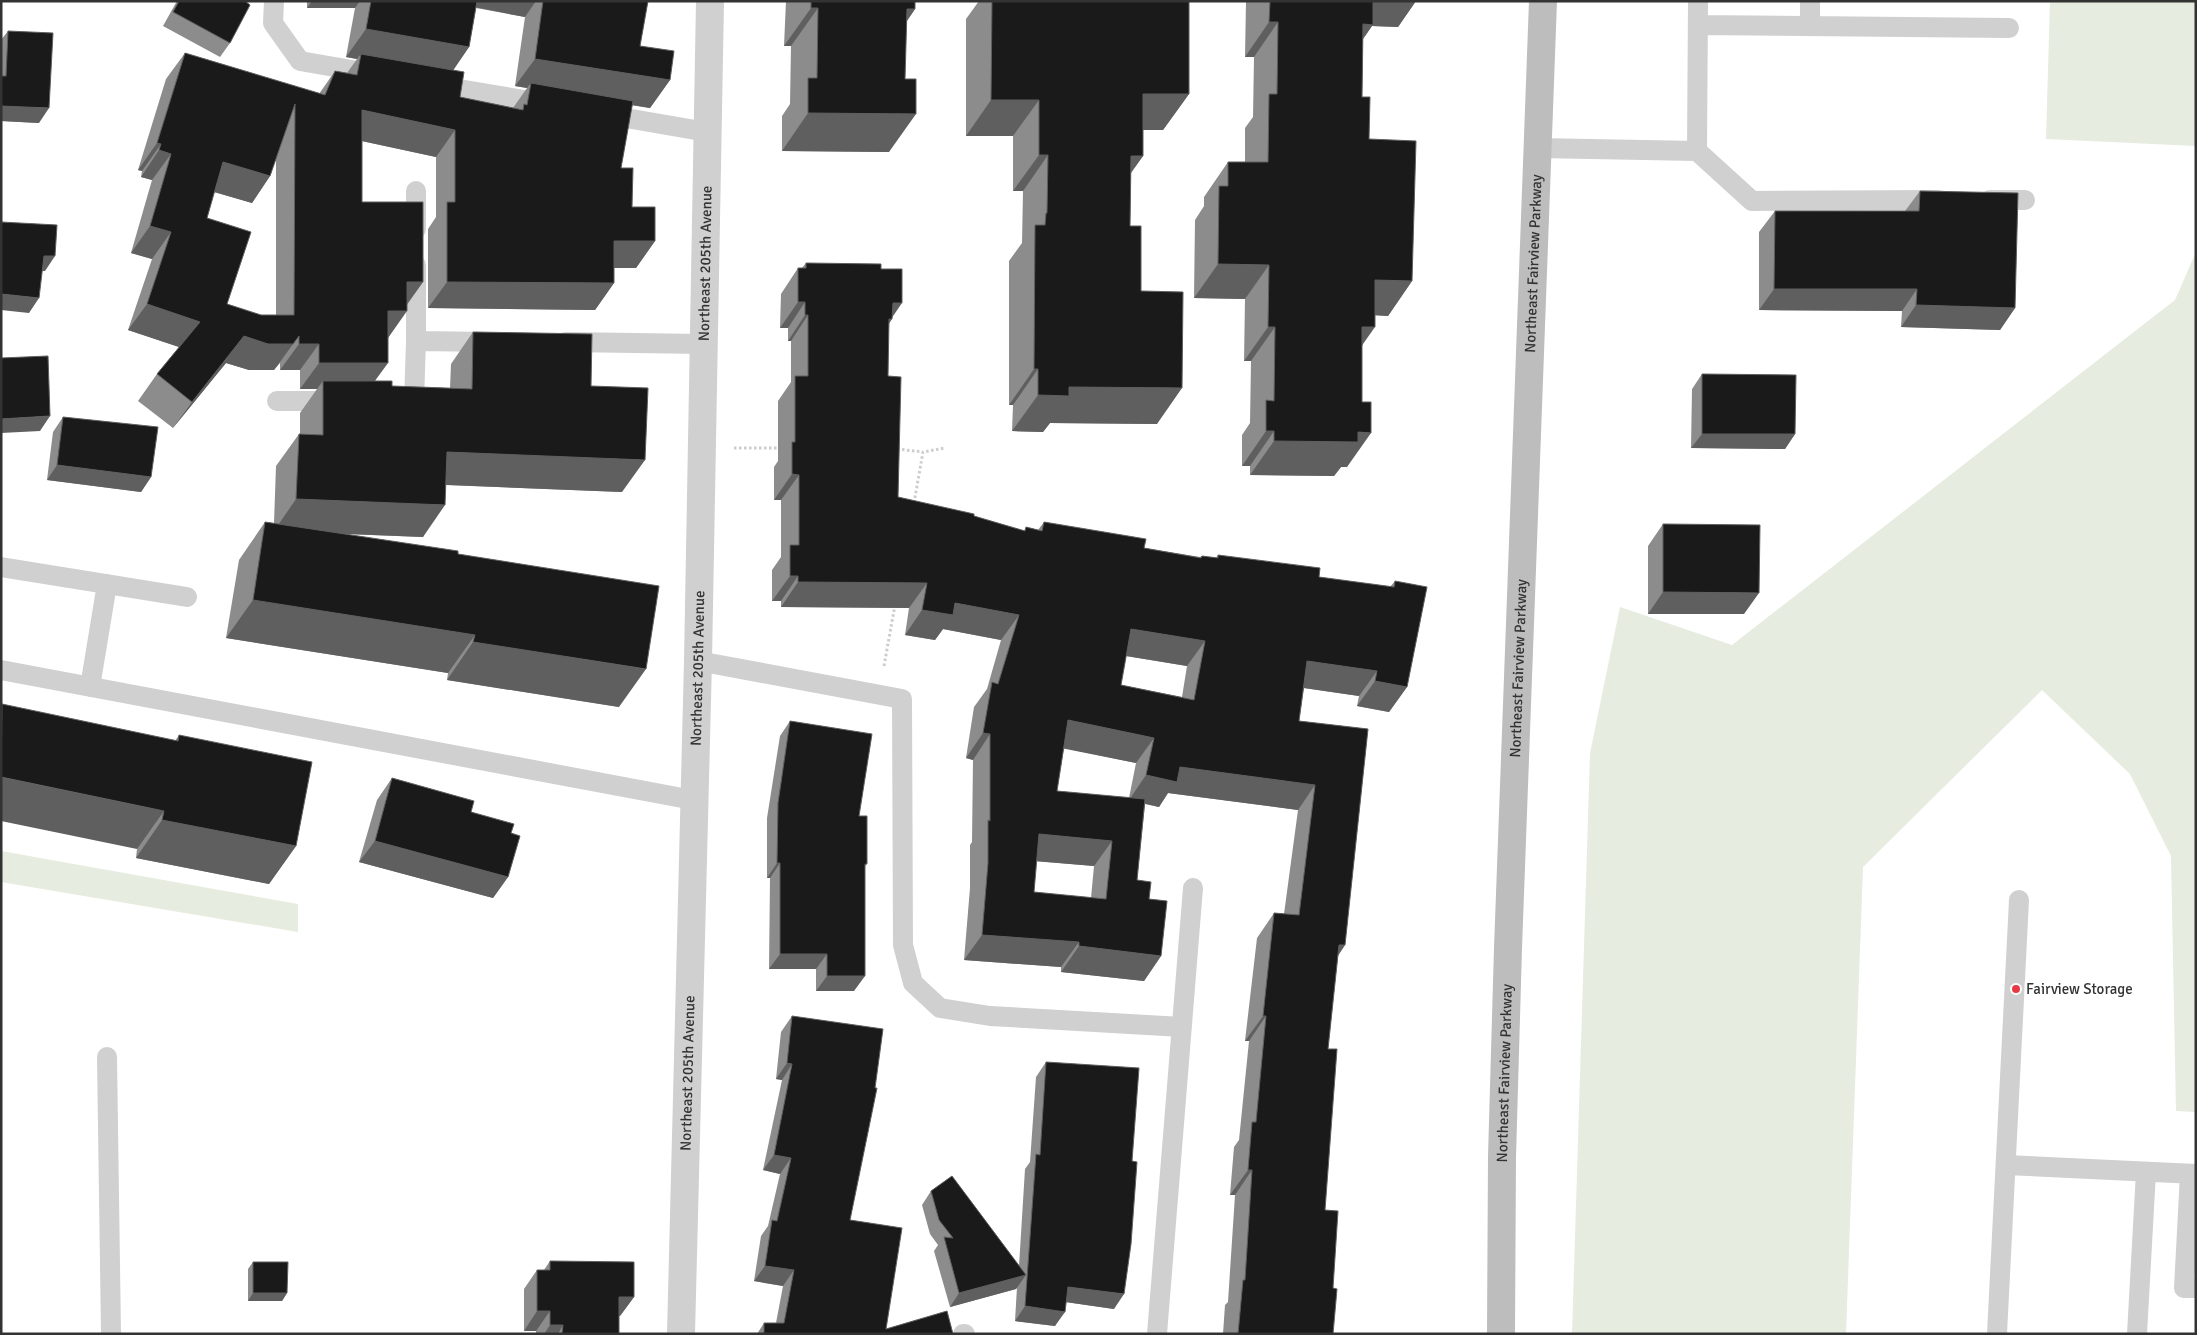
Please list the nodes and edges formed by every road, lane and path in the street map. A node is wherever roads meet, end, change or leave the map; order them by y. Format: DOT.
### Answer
graph roads {
  1 [pos="274,1"];
  2 [pos="710,1"];
  3 [pos="1543,1"];
  4 [pos="1698,1"];
  5 [pos="1810,1"];
  6 [pos="1698,25"];
  7 [pos="1810,26"];
  8 [pos="2009,28"];
  9 [pos="707,132"];
  10 [pos="1537,148"];
  11 [pos="1697,151"];
  12 [pos="416,191"];
  13 [pos="2026,200"];
  14 [pos="416,341"];
  15 [pos="515,342"];
  16 [pos="544,342"];
  17 [pos="703,344"];
  18 [pos="277,401"];
  19 [pos="355,401"];
  20 [pos="384,401"];
  21 [pos="701,448"];
  22 [pos="790,448"];
  23 [pos="945,448"];
  24 [pos="896,449"];
  25 [pos="923,452"];
  26 [pos="913,510"];
  27 [pos="1,567"];
  28 [pos="107,584"];
  29 [pos="187,597"];
  30 [pos="897,597"];
  31 [pos="698,661"];
  32 [pos="1,670"];
  33 [pos="90,687"];
  34 [pos="879,694"];
  35 [pos="693,800"];
  36 [pos="1193,888"];
  37 [pos="2019,900"];
  38 [pos="1182,1027"];
  39 [pos="107,1057"];
  40 [pos="2006,1165"];
  41 [pos="2146,1172"];
  42 [pos="2193,1174"];
  43 [pos="2196,1288"];
  44 [pos="111,1334"];
  45 [pos="681,1334"];
  46 [pos="1157,1334"];
  47 [pos="1501,1334"];
  48 [pos="1997,1334"];
  49 [pos="2137,1334"];
  1 -- 9 [label="lane"];
  2 -- 9 [label="street, Northeast 205th Avenue"];
  3 -- 10 [label="main road, Northeast Fairview Parkway"];
  4 -- 6 [label="lane"];
  5 -- 7 [label="lane"];
  6 -- 7 [label="lane"];
  6 -- 11 [label="lane"];
  7 -- 8 [label="lane"];
  9 -- 17 [label="street, Northeast 205th Avenue"];
  10 -- 11 [label="lane"];
  10 -- 47 [label="main road, Northeast Fairview Parkway"];
  11 -- 13 [label="lane"];
  12 -- 14 [label="lane"];
  14 -- 15 [label="lane"];
  14 -- 20 [label="lane"];
  16 -- 17 [label="lane"];
  17 -- 21 [label="street, Northeast 205th Avenue"];
  18 -- 19 [label="lane"];
  21 -- 22 [label="path"];
  21 -- 31 [label="street, Northeast 205th Avenue"];
  23 -- 25 [label="path"];
  24 -- 25 [label="path"];
  25 -- 26 [label="path"];
  27 -- 28 [label="lane"];
  28 -- 29 [label="lane"];
  28 -- 33 [label="lane"];
  30 -- 34 [label="path"];
  31 -- 34 [label="lane"];
  31 -- 35 [label="street, Northeast 205th Avenue"];
  32 -- 33 [label="lane"];
  33 -- 35 [label="lane"];
  34 -- 38 [label="lane"];
  35 -- 45 [label="street, Northeast 205th Avenue"];
  36 -- 38 [label="lane"];
  37 -- 40 [label="lane"];
  38 -- 46 [label="lane"];
  39 -- 44 [label="lane"];
  40 -- 41 [label="lane"];
  40 -- 48 [label="lane"];
  41 -- 42 [label="lane"];
  41 -- 49 [label="lane"];
  42 -- 43 [label="lane"];
}
